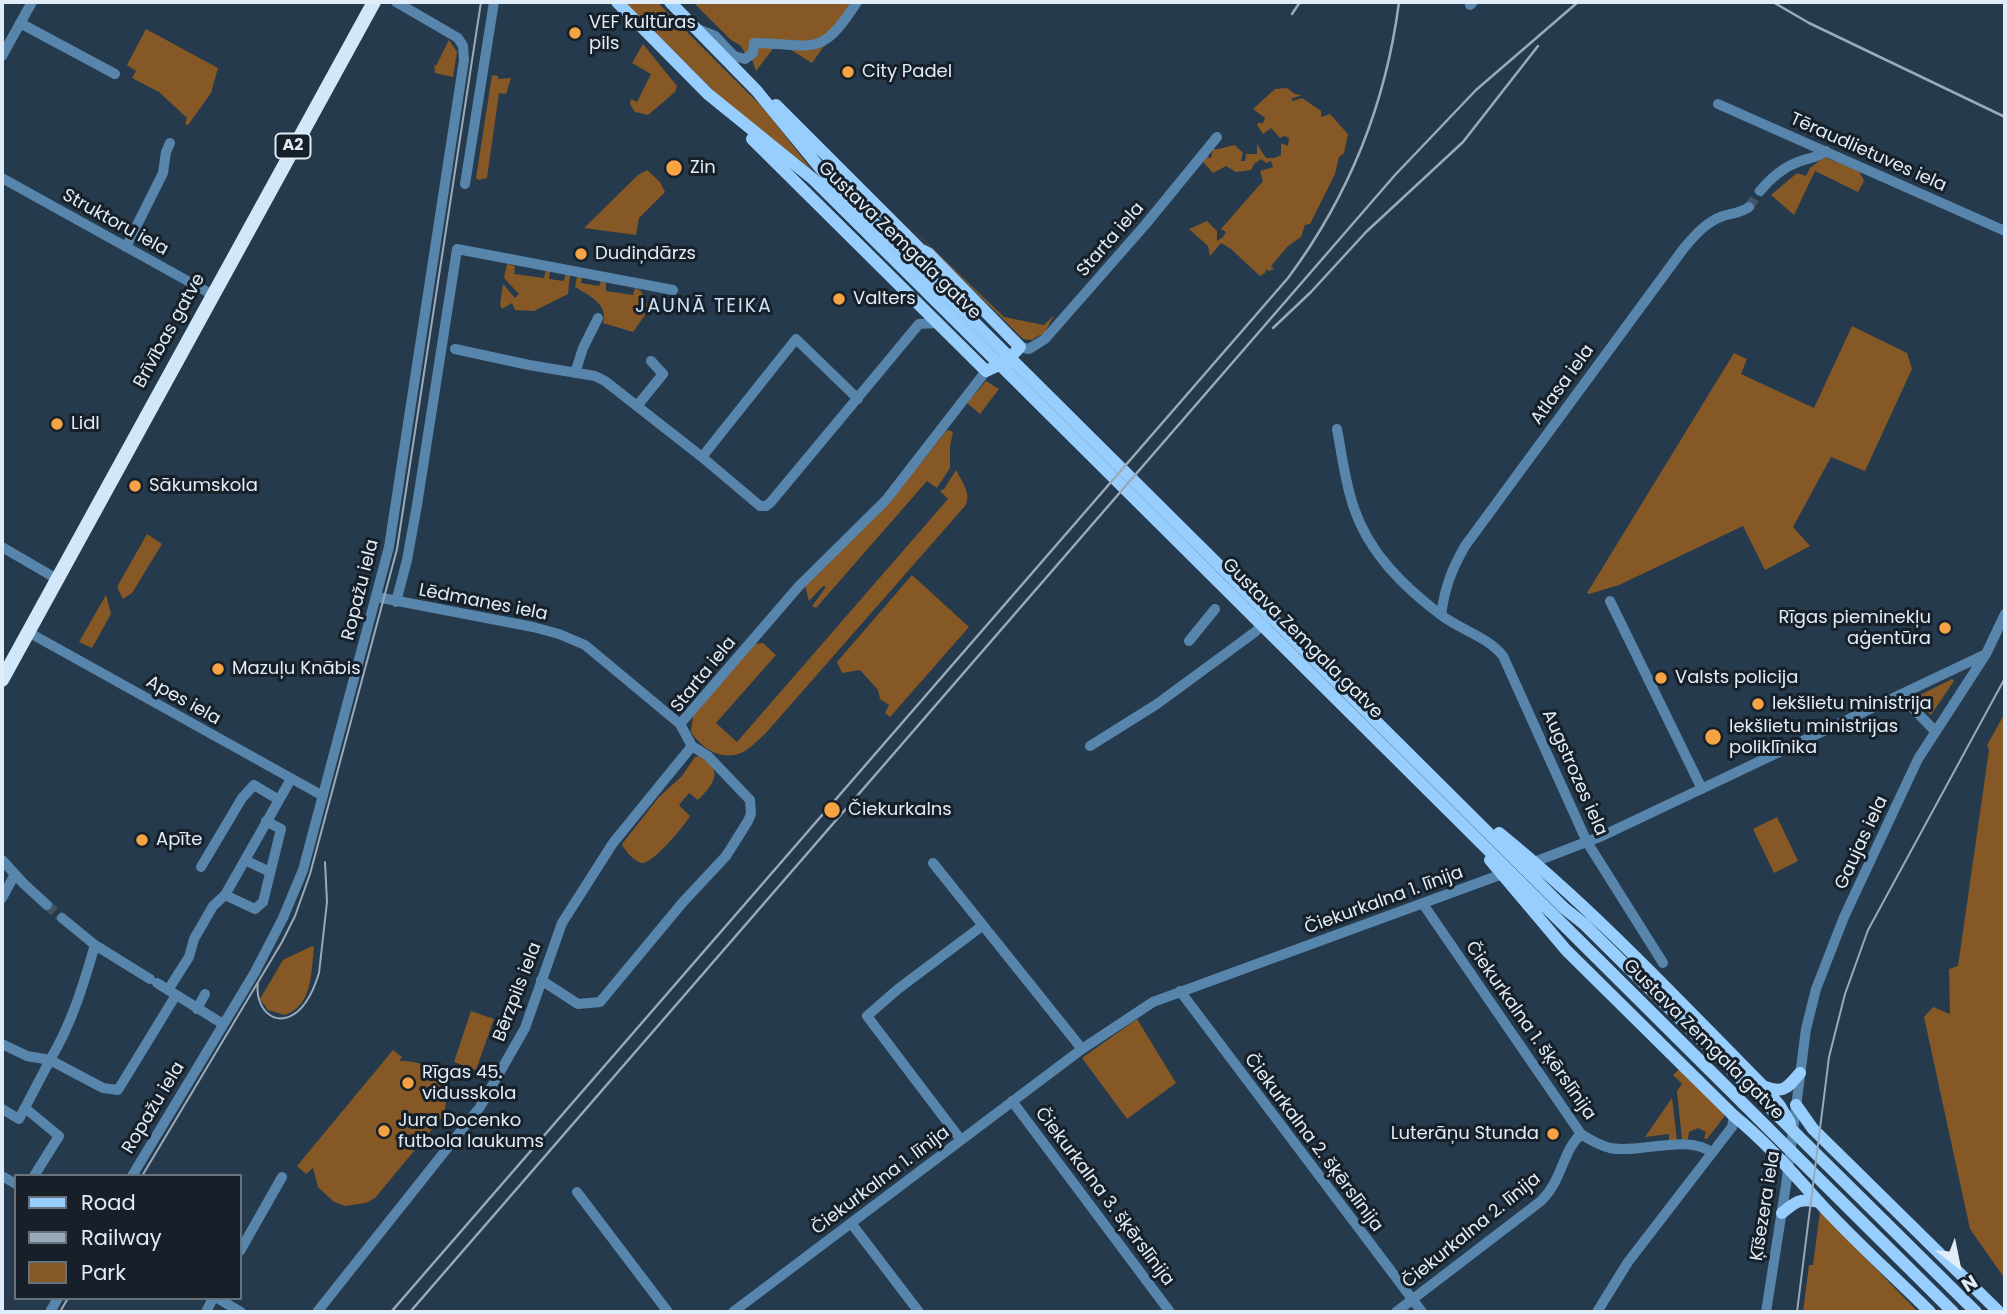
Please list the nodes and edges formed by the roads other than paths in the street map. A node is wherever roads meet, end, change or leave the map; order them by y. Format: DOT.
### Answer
graph roads {
  1 [pos="32,2"];
  2 [pos="374,2"];
  3 [pos="396,2"];
  4 [pos="494,2"];
  5 [pos="617,2"];
  6 [pos="670,2"];
  7 [pos="857,2"];
  8 [pos="20,23"];
  9 [pos="698,29"];
  10 [pos="2,55"];
  11 [pos="115,74"];
  12 [pos="756,90"];
  13 [pos="708,94"];
  14 [pos="1718,104"];
  15 [pos="1217,137"];
  16 [pos="170,143"];
  17 [pos="1815,146"];
  18 [pos="1825,151"];
  19 [pos="1803,160"];
  20 [pos="2,178"];
  21 [pos="465,184"];
  22 [pos="1760,191"];
  23 [pos="1749,207"];
  24 [pos="2005,231"];
  25 [pos="126,247"];
  26 [pos="905,262"];
  27 [pos="673,290"];
  28 [pos="213,295"];
  29 [pos="916,304"];
  30 [pos="598,318"];
  31 [pos="936,323"];
  32 [pos="919,324"];
  33 [pos="1020,347"];
  34 [pos="455,349"];
  35 [pos="651,361"];
  36 [pos="986,371"];
  37 [pos="575,373"];
  38 [pos="858,399"];
  39 [pos="637,407"];
  40 [pos="947,422"];
  41 [pos="1338,429"];
  42 [pos="956,431"];
  43 [pos="702,457"];
  44 [pos="2,547"];
  45 [pos="57,579"];
  46 [pos="377,597"];
  47 [pos="1611,601"];
  48 [pos="396,602"];
  49 [pos="1215,609"];
  50 [pos="1274,613"];
  51 [pos="2005,614"];
  52 [pos="1441,615"];
  53 [pos="28,632"];
  54 [pos="1189,641"];
  55 [pos="1986,654"];
  56 [pos="2,680"];
  57 [pos="1900,695"];
  58 [pos="680,724"];
  59 [pos="1935,731"];
  60 [pos="692,746"];
  61 [pos="1090,746"];
  62 [pos="291,779"];
  63 [pos="1702,789"];
  64 [pos="1442,795"];
  65 [pos="323,796"];
  66 [pos="279,800"];
  67 [pos="266,821"];
  68 [pos="260,832"];
  69 [pos="278,842"];
  70 [pos="1587,842"];
  71 [pos="2,860"];
  72 [pos="245,860"];
  73 [pos="933,863"];
  74 [pos="201,867"];
  75 [pos="270,872"];
  76 [pos="15,874"];
  77 [pos="225,895"];
  78 [pos="2,898"];
  79 [pos="1423,904"];
  80 [pos="47,905"];
  81 [pos="62,918"];
  82 [pos="982,926"];
  83 [pos="95,945"];
  84 [pos="1663,963"];
  85 [pos="541,980"];
  86 [pos="1180,991"];
  87 [pos="172,993"];
  88 [pos="205,995"];
  89 [pos="197,1009"];
  90 [pos="223,1024"];
  91 [pos="2,1044"];
  92 [pos="1082,1049"];
  93 [pos="50,1060"];
  94 [pos="1800,1073"];
  95 [pos="1762,1085"];
  96 [pos="1012,1101"];
  97 [pos="1796,1105"];
  98 [pos="25,1108"];
  99 [pos="2,1109"];
  100 [pos="1734,1115"];
  101 [pos="1814,1129"];
  102 [pos="1793,1130"];
  103 [pos="1754,1132"];
  104 [pos="1581,1133"];
  105 [pos="59,1136"];
  106 [pos="961,1140"];
  107 [pos="70,1143"];
  108 [pos="1712,1153"];
  109 [pos="1789,1167"];
  110 [pos="35,1174"];
  111 [pos="133,1174"];
  112 [pos="282,1177"];
  113 [pos="577,1192"];
  114 [pos="1819,1202"];
  115 [pos="1782,1213"];
  116 [pos="1899,1215"];
  117 [pos="851,1223"];
  118 [pos="1864,1246"];
  119 [pos="242,1247"];
  120 [pos="1412,1299"];
  121 [pos="219,1300"];
  122 [pos="241,1312"];
  123 [pos="317,1312"];
  124 [pos="668,1312"];
  125 [pos="733,1312"];
  126 [pos="919,1312"];
  127 [pos="1170,1312"];
  128 [pos="1396,1312"];
  129 [pos="1422,1312"];
  130 [pos="1597,1312"];
  131 [pos="1766,1312"];
  132 [pos="1930,1312"];
  133 [pos="1953,1312"];
  134 [pos="1976,1312"];
  135 [pos="1999,1312"];
  1 -- 8 [label="street"];
  2 -- 28 [label="highway, Brīvības gatve / A2"];
  3 -- 46 [label="street, Ropažu iela"];
  4 -- 21 [label="street"];
  5 -- 13 [label="main road, Gustava Zemgala gatve"];
  6 -- 9 [label="main road, Gustava Zemgala gatve"];
  7 -- 9 [label="street"];
  8 -- 10 [label="street"];
  8 -- 11 [label="street"];
  9 -- 12 [label="main road, Gustava Zemgala gatve"];
  12 -- 26 [label="main road, Gustava Zemgala gatve"];
  12 -- 33 [label="main road"];
  13 -- 26 [label="main road, Gustava Zemgala gatve"];
  13 -- 29 [label="main road"];
  14 -- 17 [label="street, Tēraudlietuves iela"];
  15 -- 33 [label="street, Starta iela"];
  16 -- 25 [label="street"];
  17 -- 18 [label="street, Tēraudlietuves iela"];
  17 -- 19 [label="street"];
  18 -- 19 [label="street"];
  18 -- 24 [label="street, Tēraudlietuves iela"];
  19 -- 22 [label="street"];
  20 -- 25 [label="street, Struktoru iela"];
  23 -- 52 [label="street, Atlasa iela"];
  25 -- 28 [label="street, Struktoru iela"];
  26 -- 64 [label="main road, Gustava Zemgala gatve"];
  27 -- 48 [label="street, Ropažu iela"];
  28 -- 45 [label="highway, Brīvības gatve / A2"];
  29 -- 31 [label="main road"];
  29 -- 32 [label="street, Gustava Zemgala gatve"];
  30 -- 37 [label="street"];
  31 -- 32 [label="street, Gustava Zemgala gatve"];
  31 -- 36 [label="main road"];
  32 -- 38 [label="street"];
  33 -- 36 [label="main road"];
  34 -- 37 [label="street"];
  35 -- 39 [label="street"];
  36 -- 40 [label="street, Starta iela"];
  37 -- 39 [label="street"];
  38 -- 43 [label="street"];
  38 -- 43 [label="street"];
  39 -- 43 [label="street"];
  40 -- 42 [label="street"];
  40 -- 58 [label="street, Starta iela"];
  41 -- 52 [label="street, Augstrozes iela"];
  44 -- 45 [label="street"];
  45 -- 53 [label="highway, Brīvības gatve / A2"];
  46 -- 48 [label="street, Lēdmanes iela"];
  46 -- 65 [label="street, Ropažu iela"];
  47 -- 63 [label="street"];
  48 -- 58 [label="street, Lēdmanes iela"];
  49 -- 54 [label="street"];
  50 -- 61 [label="street"];
  51 -- 55 [label="street, Gaujas iela"];
  52 -- 70 [label="street, Augstrozes iela"];
  53 -- 56 [label="highway, Brīvības gatve / A2"];
  53 -- 62 [label="street, Apes iela"];
  55 -- 57 [label="street, Čiekurkalna 1. līnija"];
  55 -- 59 [label="street, Gaujas iela"];
  57 -- 59 [label="street"];
  57 -- 63 [label="street, Čiekurkalna 1. līnija"];
  58 -- 60 [label="street, Starta iela"];
  59 -- 94 [label="street, Gaujas iela"];
  60 -- 85 [label="street, Bērzpils iela"];
  60 -- 85 [label="street, Starta iela"];
  62 -- 65 [label="street, Apes iela"];
  62 -- 66 [label="street"];
  63 -- 70 [label="street, Čiekurkalna 1. līnija"];
  64 -- 95 [label="main road"];
  64 -- 100 [label="main road"];
  64 -- 133 [label="main road, Gustava Zemgala gatve"];
  64 -- 134 [label="main road, Gustava Zemgala gatve"];
  65 -- 90 [label="street, Ropažu iela"];
  66 -- 67 [label="street"];
  66 -- 74 [label="street"];
  67 -- 68 [label="street"];
  67 -- 69 [label="street"];
  68 -- 69 [label="street"];
  68 -- 72 [label="street"];
  69 -- 75 [label="street"];
  70 -- 79 [label="street, Čiekurkalna 1. līnija"];
  70 -- 84 [label="street, Augstrozes iela"];
  71 -- 76 [label="street"];
  72 -- 75 [label="street"];
  72 -- 77 [label="street"];
  73 -- 82 [label="street"];
  75 -- 77 [label="street"];
  76 -- 78 [label="street"];
  76 -- 80 [label="street"];
  77 -- 87 [label="street"];
  79 -- 86 [label="street, Čiekurkalna 1. līnija"];
  79 -- 104 [label="street, Čiekurkalna 1. šķērslīnija"];
  81 -- 83 [label="street"];
  82 -- 92 [label="street"];
  82 -- 106 [label="street"];
  83 -- 87 [label="street"];
  83 -- 93 [label="street"];
  85 -- 123 [label="street, Bērzpils iela"];
  86 -- 92 [label="street, Čiekurkalna 1. līnija"];
  86 -- 120 [label="street, Čiekurkalna 2. šķērslīnija"];
  87 -- 89 [label="street"];
  87 -- 93 [label="street"];
  88 -- 89 [label="street"];
  89 -- 90 [label="street"];
  90 -- 111 [label="street, Ropažu iela"];
  91 -- 93 [label="street"];
  92 -- 96 [label="street, Čiekurkalna 1. līnija"];
  93 -- 98 [label="street"];
  94 -- 95 [label="main road"];
  94 -- 97 [label="street, Gaujas iela"];
  95 -- 102 [label="main road"];
  96 -- 106 [label="street, Čiekurkalna 1. līnija"];
  96 -- 127 [label="street, Čiekurkalna 3. šķērslīnija"];
  97 -- 101 [label="main road"];
  97 -- 102 [label="street, Ķīšezera iela"];
  98 -- 99 [label="street"];
  98 -- 105 [label="street"];
  100 -- 103 [label="main road"];
  100 -- 108 [label="street"];
  101 -- 102 [label="main road"];
  101 -- 116 [label="main road"];
  102 -- 103 [label="main road"];
  102 -- 109 [label="street, Ķīšezera iela"];
  103 -- 109 [label="main road"];
  104 -- 108 [label="street, Čiekurkalna 1. šķērslīnija"];
  104 -- 120 [label="street, Čiekurkalna 2. līnija"];
  105 -- 107 [label="street"];
  105 -- 110 [label="street"];
  106 -- 117 [label="street, Čiekurkalna 1. līnija"];
  108 -- 130 [label="street"];
  109 -- 114 [label="main road"];
  109 -- 115 [label="street, Ķīšezera iela"];
  112 -- 119 [label="street"];
  113 -- 124 [label="street"];
  114 -- 115 [label="main road"];
  114 -- 118 [label="main road"];
  115 -- 131 [label="street, Ķīšezera iela"];
  116 -- 118 [label="main road"];
  116 -- 135 [label="main road"];
  117 -- 125 [label="street, Čiekurkalna 1. līnija"];
  117 -- 126 [label="street"];
  118 -- 132 [label="main road"];
  120 -- 128 [label="street, Čiekurkalna 2. līnija"];
  120 -- 129 [label="street, Čiekurkalna 2. šķērslīnija"];
  121 -- 122 [label="street"];
}
